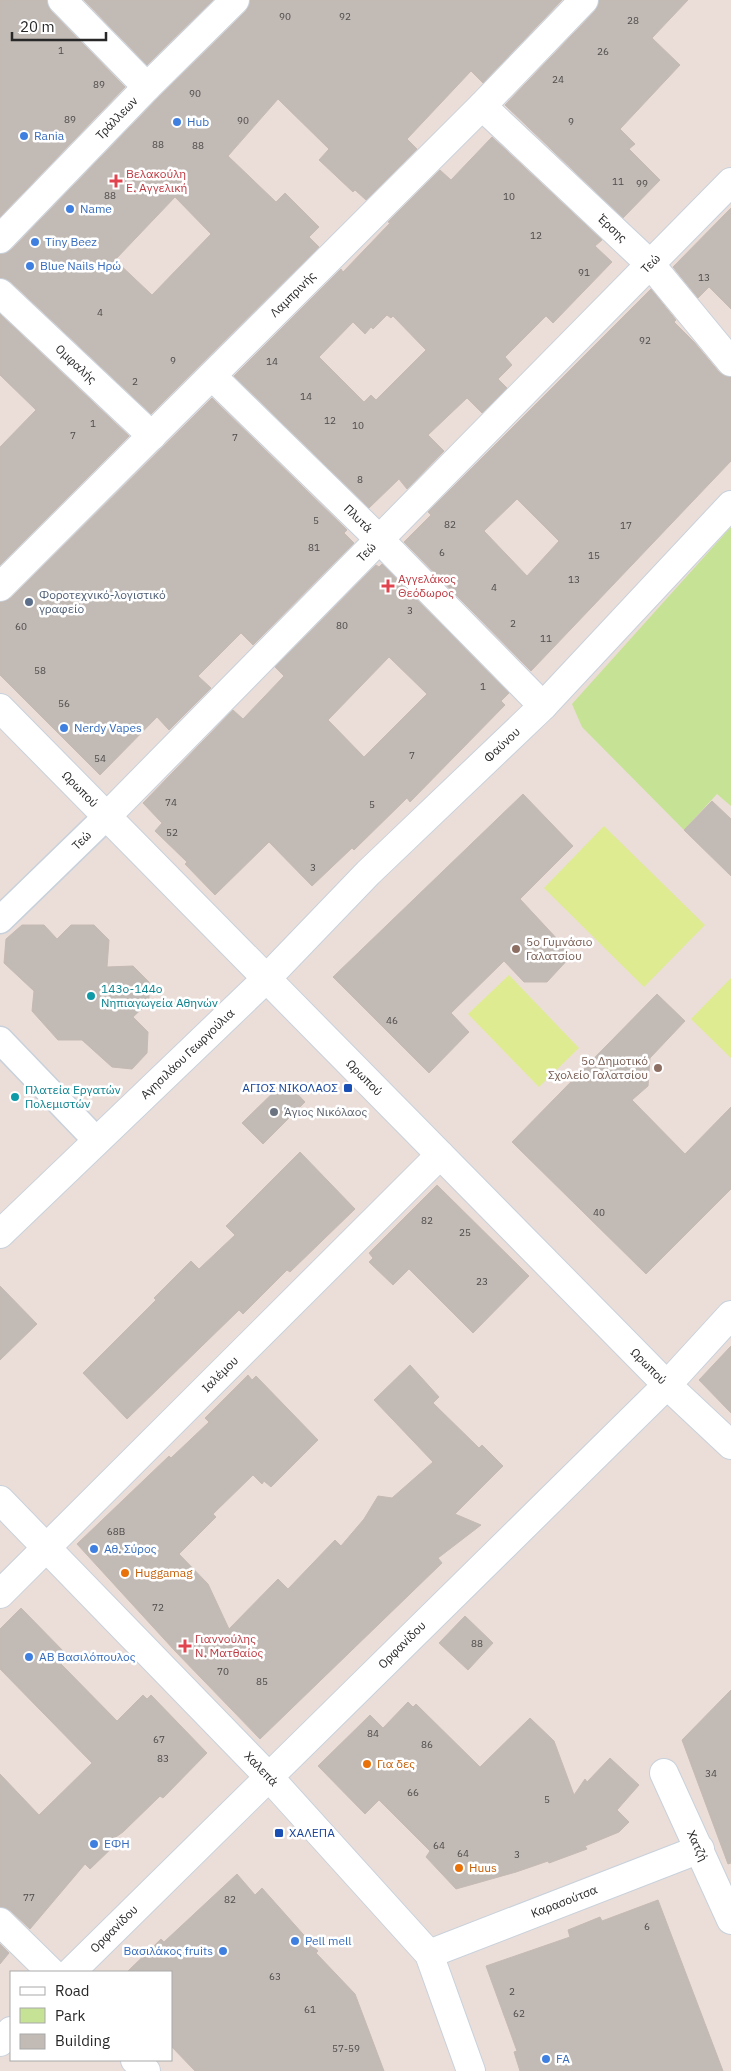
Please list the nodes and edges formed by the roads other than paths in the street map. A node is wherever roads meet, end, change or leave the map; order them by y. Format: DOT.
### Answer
graph roads {
  1 [pos="62,0"];
  2 [pos="235,0"];
  3 [pos="584,0"];
  4 [pos="147,87"];
  5 [pos="482,106"];
  6 [pos="731,182"];
  7 [pos="0,239"];
  8 [pos="651,265"];
  9 [pos="0,293"];
  10 [pos="731,362"];
  11 [pos="212,376"];
  12 [pos="152,436"];
  13 [pos="731,505"];
  14 [pos="380,540"];
  15 [pos="0,587"];
  16 [pos="543,706"];
  17 [pos="0,708"];
  18 [pos="106,816"];
  19 [pos="0,920"];
  20 [pos="266,978"];
  21 [pos="0,1040"];
  22 [pos="97,1140"];
  23 [pos="440,1155"];
  24 [pos="0,1234"];
  25 [pos="731,1315"];
  26 [pos="667,1385"];
  27 [pos="731,1445"];
  28 [pos="0,1500"];
  29 [pos="45,1548"];
  30 [pos="0,1594"];
  31 [pos="664,1773"];
  32 [pos="268,1776"];
  33 [pos="700,1849"];
  34 [pos="731,1920"];
  35 [pos="0,1922"];
  36 [pos="429,1954"];
  37 [pos="50,1971"];
  38 [pos="72,1971"];
  39 [pos="10,2032"];
  40 [pos="0,2042"];
  41 [pos="137,2061"];
  42 [pos="146,2071"];
  43 [pos="471,2071"];
  1 -- 4 [label="street"];
  2 -- 4 [label="street, Τράλλεων"];
  3 -- 5 [label="street, Λαμπρινής"];
  4 -- 7 [label="street, Τράλλεων"];
  5 -- 8 [label="street, Έρσης"];
  5 -- 11 [label="street, Λαμπρινής"];
  6 -- 8 [label="street, Τεώ"];
  8 -- 10 [label="street, Έρσης"];
  8 -- 14 [label="street, Τεώ"];
  9 -- 12 [label="street, Ομφαλής"];
  11 -- 12 [label="street, Λαμπρινής"];
  11 -- 14 [label="street, Πλυτά"];
  12 -- 15 [label="street, Λαμπρινής"];
  13 -- 16 [label="street, Φαύνου"];
  14 -- 16 [label="street, Πλυτά"];
  14 -- 18 [label="street, Τεώ"];
  16 -- 20 [label="street, Φαύνου"];
  17 -- 18 [label="street, Ωρωπού"];
  18 -- 19 [label="street, Τεώ"];
  18 -- 20 [label="street, Ωρωπού"];
  20 -- 22 [label="street, Αγησιλάου Γεωργούλια"];
  20 -- 23 [label="street, Ωρωπού"];
  21 -- 22 [label="street"];
  22 -- 24 [label="street, Αγησιλάου Γεωργούλια"];
  23 -- 26 [label="street, Ωρωπού"];
  23 -- 29 [label="street, Ιαλέμου"];
  25 -- 26 [label="street, Ορφανίδου"];
  26 -- 27 [label="street, Ωρωπού"];
  26 -- 32 [label="street, Ορφανίδου"];
  28 -- 29 [label="street, Χαλεπά"];
  29 -- 30 [label="street, Ιαλέμου"];
  29 -- 32 [label="street, Χαλεπά"];
  31 -- 33 [label="street, Χατζή"];
  32 -- 36 [label="street, Χαλεπά"];
  32 -- 38 [label="street, Ορφανίδου"];
  33 -- 34 [label="street, Χατζή"];
  33 -- 36 [label="street, Καρασούτσα"];
  35 -- 37 [label="street"];
  36 -- 43 [label="street, Χαλεπά"];
  39 -- 40 [label="street"];
  41 -- 42 [label="street"];
}
